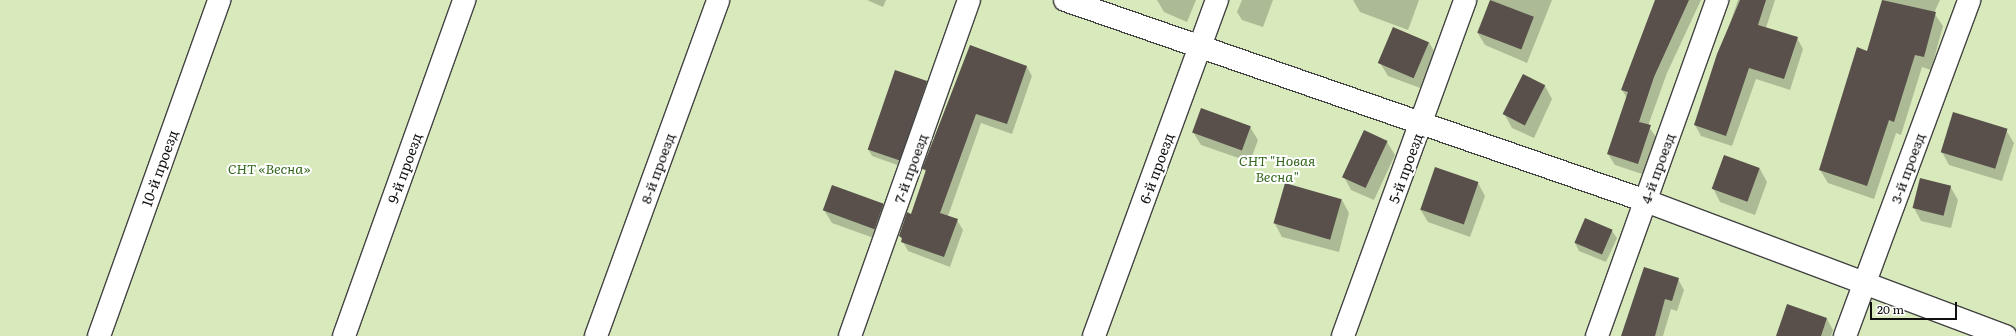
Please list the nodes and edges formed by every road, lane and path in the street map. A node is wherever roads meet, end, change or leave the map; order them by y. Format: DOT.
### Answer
graph roads {
  1 [pos="218,0"];
  2 [pos="464,0"];
  3 [pos="718,0"];
  4 [pos="969,0"];
  5 [pos="1065,0"];
  6 [pos="1217,0"];
  7 [pos="1465,0"];
  8 [pos="1717,0"];
  9 [pos="1969,0"];
  10 [pos="1200,47"];
  11 [pos="1421,126"];
  12 [pos="1646,201"];
  13 [pos="1864,283"];
  14 [pos="99,336"];
  15 [pos="344,336"];
  16 [pos="596,336"];
  17 [pos="850,336"];
  18 [pos="1094,336"];
  19 [pos="1343,336"];
  20 [pos="1597,336"];
  21 [pos="1845,336"];
  22 [pos="2005,336"];
  1 -- 14 [label="street, 10-й проезд"];
  2 -- 15 [label="street, 9-й проезд"];
  3 -- 16 [label="street, 8-й проезд"];
  4 -- 17 [label="street, 7-й проезд"];
  5 -- 10 [label="street"];
  6 -- 10 [label="street, 6-й проезд"];
  7 -- 11 [label="street, 5-й проезд"];
  8 -- 12 [label="street, 4-й проезд"];
  9 -- 13 [label="street, 3-й проезд"];
  10 -- 11 [label="street"];
  10 -- 18 [label="street, 6-й проезд"];
  11 -- 12 [label="street"];
  11 -- 19 [label="street, 5-й проезд"];
  12 -- 13 [label="street"];
  12 -- 20 [label="street, 4-й проезд"];
  13 -- 21 [label="street, 3-й проезд"];
  13 -- 22 [label="street"];
}
